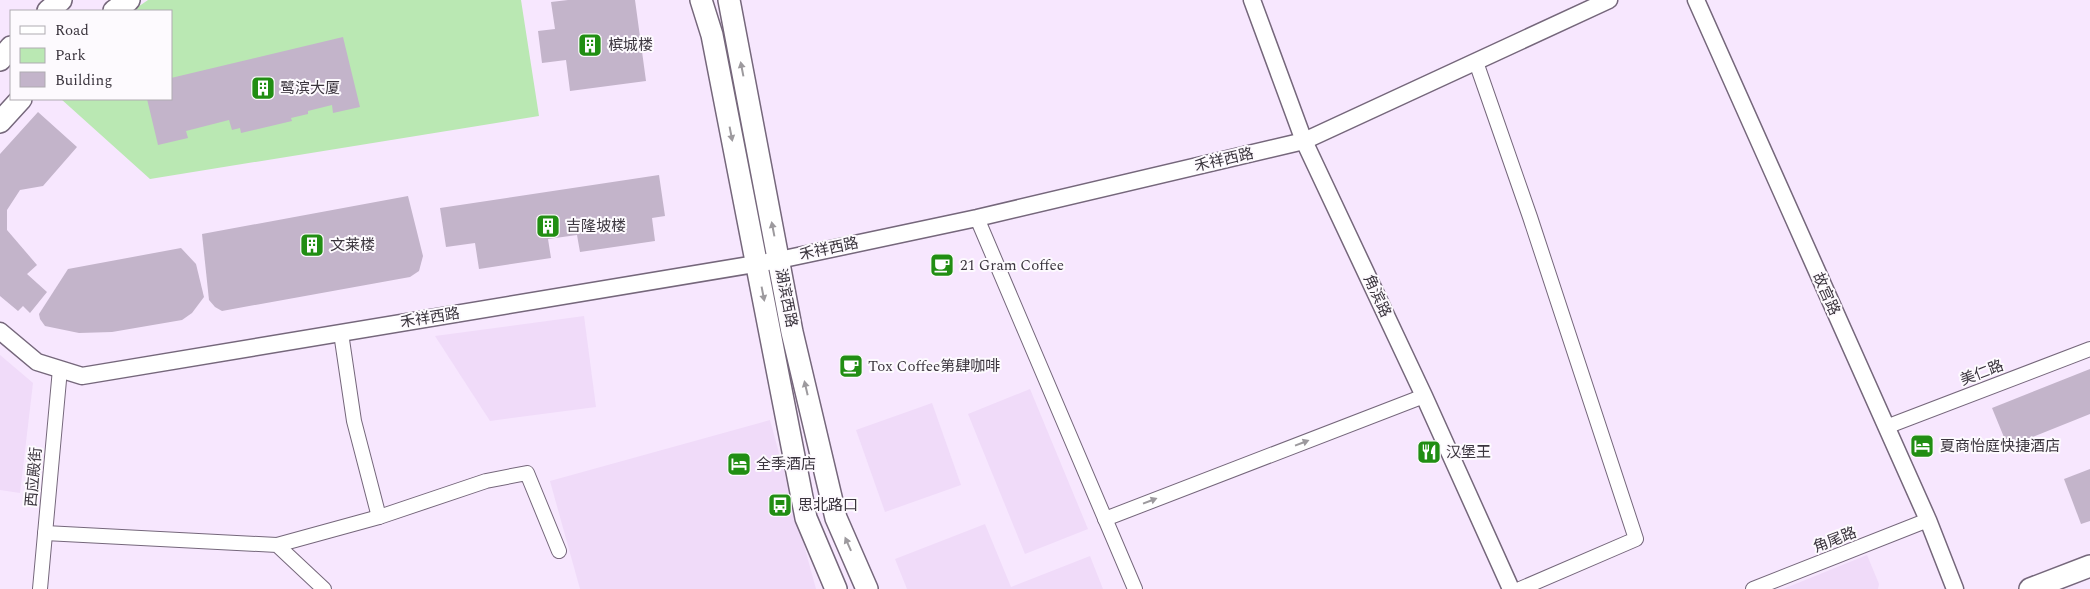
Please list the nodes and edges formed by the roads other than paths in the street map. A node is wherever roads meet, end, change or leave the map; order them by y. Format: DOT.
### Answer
graph roads {
  1 [pos="61,0"];
  2 [pos="129,0"];
  3 [pos="701,0"];
  4 [pos="729,0"];
  5 [pos="1252,0"];
  6 [pos="1609,0"];
  7 [pos="1696,0"];
  8 [pos="49,10"];
  9 [pos="115,10"];
  10 [pos="10,48"];
  11 [pos="0,60"];
  12 [pos="1476,62"];
  13 [pos="20,100"];
  14 [pos="0,122"];
  15 [pos="1304,141"];
  16 [pos="977,218"];
  17 [pos="779,260"];
  18 [pos="756,263"];
  19 [pos="0,331"];
  20 [pos="340,333"];
  21 [pos="2090,349"];
  22 [pos="60,369"];
  23 [pos="1424,396"];
  24 [pos="1886,427"];
  25 [pos="379,517"];
  26 [pos="1105,519"];
  27 [pos="1928,520"];
  28 [pos="46,533"];
  29 [pos="277,545"];
  30 [pos="559,550"];
  31 [pos="2090,566"];
  32 [pos="40,589"];
  33 [pos="324,589"];
  34 [pos="836,589"];
  35 [pos="868,589"];
  36 [pos="1135,589"];
  37 [pos="1511,589"];
  38 [pos="1520,589"];
  39 [pos="1754,589"];
  40 [pos="1955,589"];
  41 [pos="2030,589"];
  1 -- 8 [label="main road"];
  2 -- 9 [label="main road"];
  3 -- 18 [label="main road, 湖滨西路, one-way"];
  17 -- 4 [label="main road, 湖滨西路, one-way"];
  5 -- 15 [label="street, 角滨路"];
  6 -- 12 [label="street, 禾祥西路"];
  7 -- 24 [label="street, 故宫路"];
  10 -- 11 [label="main road"];
  12 -- 15 [label="street, 禾祥西路"];
  12 -- 38 [label="street"];
  13 -- 14 [label="main road"];
  15 -- 16 [label="street, 禾祥西路"];
  15 -- 23 [label="street, 角滨路"];
  16 -- 17 [label="street, 禾祥西路"];
  16 -- 26 [label="street"];
  17 -- 18 [label="street, 禾祥西路"];
  35 -- 17 [label="main road, 湖滨西路, one-way"];
  18 -- 20 [label="street, 禾祥西路"];
  18 -- 34 [label="main road, 湖滨西路, one-way"];
  19 -- 22 [label="street, 禾祥西路"];
  20 -- 22 [label="street, 禾祥西路"];
  20 -- 25 [label="street"];
  21 -- 24 [label="street, 美仁路"];
  22 -- 28 [label="street, 西应殿街"];
  26 -- 23 [label="street, one-way"];
  23 -- 37 [label="street, 角滨路"];
  24 -- 27 [label="street, 故宫路"];
  25 -- 29 [label="street"];
  25 -- 30 [label="street"];
  26 -- 36 [label="street"];
  27 -- 39 [label="street, 角尾路"];
  27 -- 40 [label="street, 故宫路"];
  28 -- 29 [label="street"];
  28 -- 32 [label="street, 西应殿街"];
  29 -- 33 [label="street"];
  31 -- 41 [label="main road"];
}
